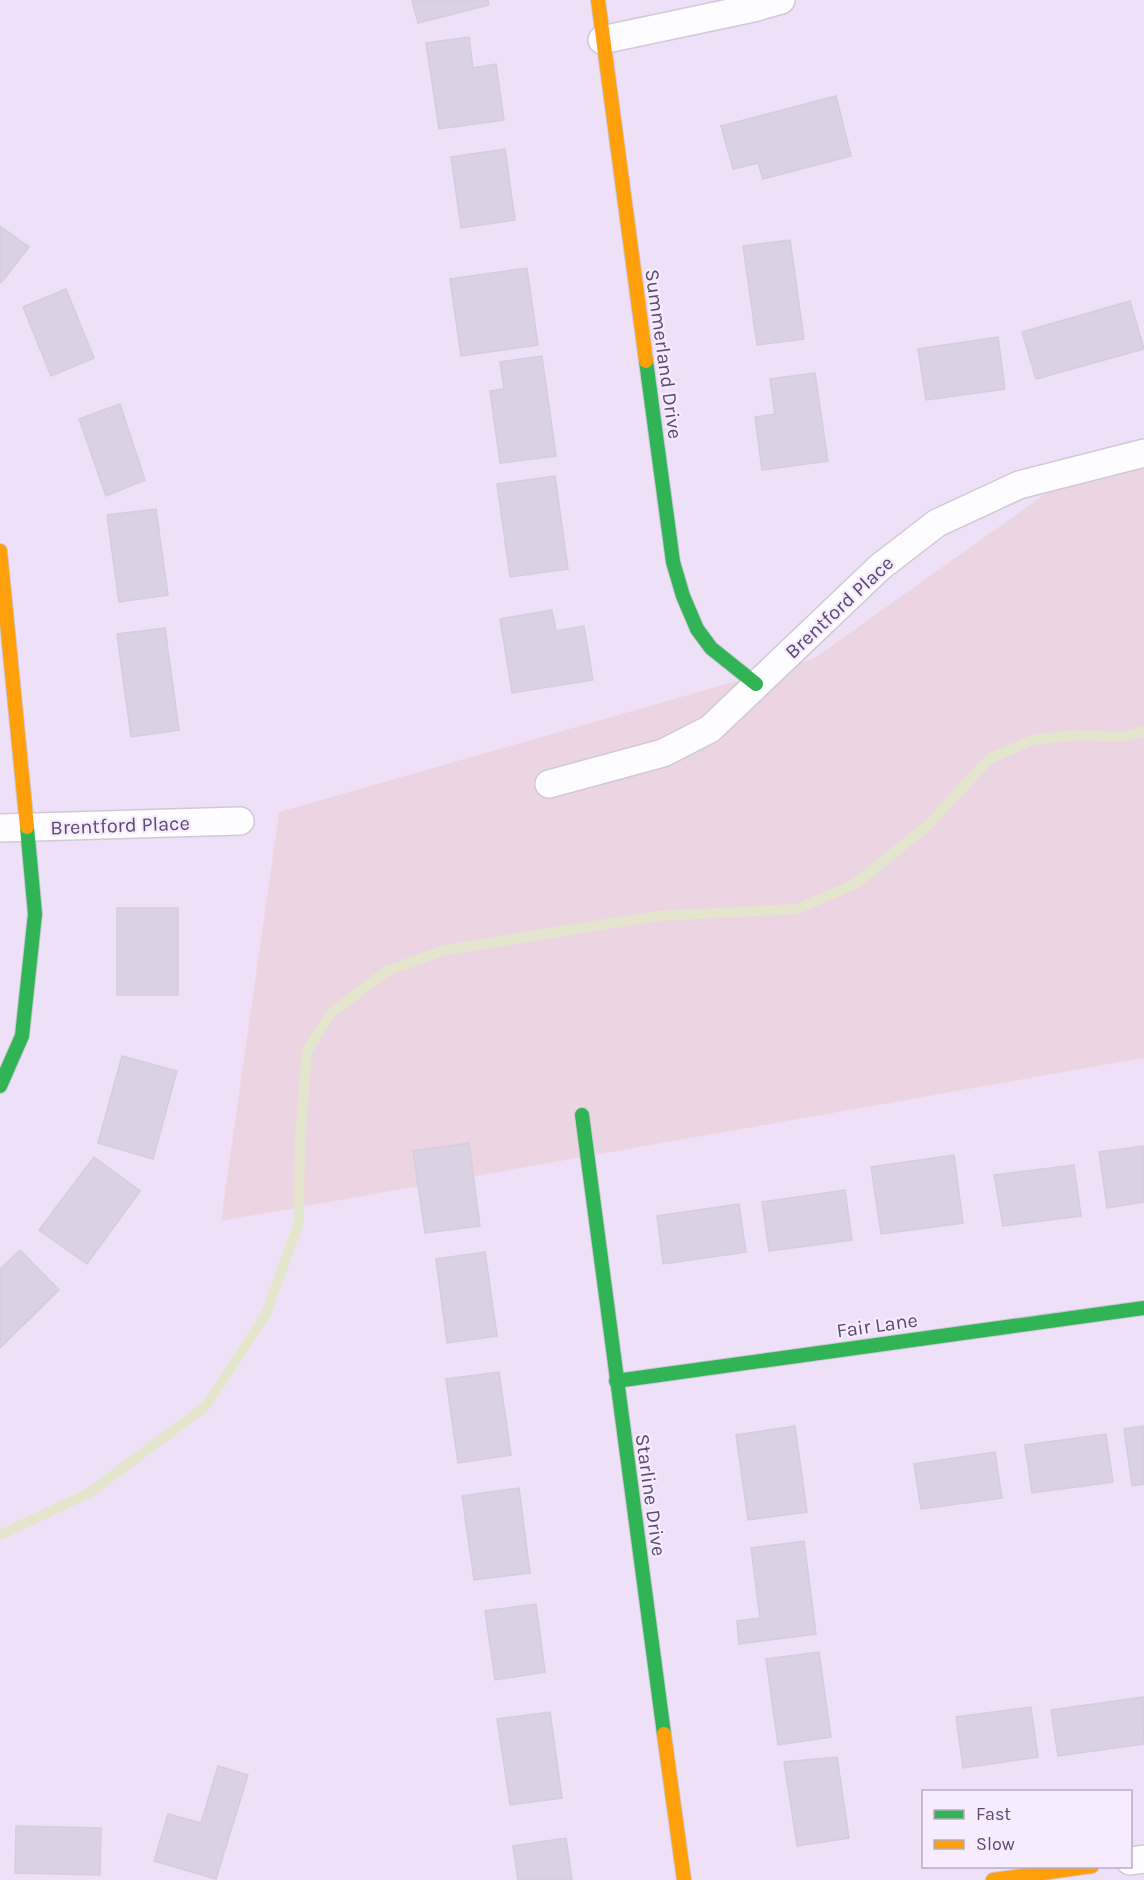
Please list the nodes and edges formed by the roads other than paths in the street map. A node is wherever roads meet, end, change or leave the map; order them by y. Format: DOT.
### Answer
graph roads {
  1 [pos="598,0"];
  2 [pos="781,0"];
  3 [pos="602,40"];
  4 [pos="1144,453"];
  5 [pos="0,551"];
  6 [pos="756,684"];
  7 [pos="549,784"];
  8 [pos="240,821"];
  9 [pos="0,828"];
  10 [pos="27,828"];
  11 [pos="0,1086"];
  12 [pos="582,1115"];
  13 [pos="1144,1308"];
  14 [pos="616,1381"];
  15 [pos="1078,1868"];
  16 [pos="684,1880"];
  17 [pos="993,1880"];
  1 -- 3 [label="street, Summerland Drive"];
  2 -- 3 [label="street"];
  3 -- 6 [label="street, Summerland Drive"];
  4 -- 6 [label="street, Brentford Place"];
  5 -- 10 [label="street"];
  6 -- 7 [label="street, Brentford Place"];
  8 -- 10 [label="street, Brentford Place"];
  9 -- 10 [label="street, Brentford Place"];
  10 -- 11 [label="street"];
  12 -- 14 [label="street, Starline Drive"];
  13 -- 14 [label="street, Fair Lane"];
  14 -- 16 [label="street, Starline Drive"];
  15 -- 17 [label="street"];
}
